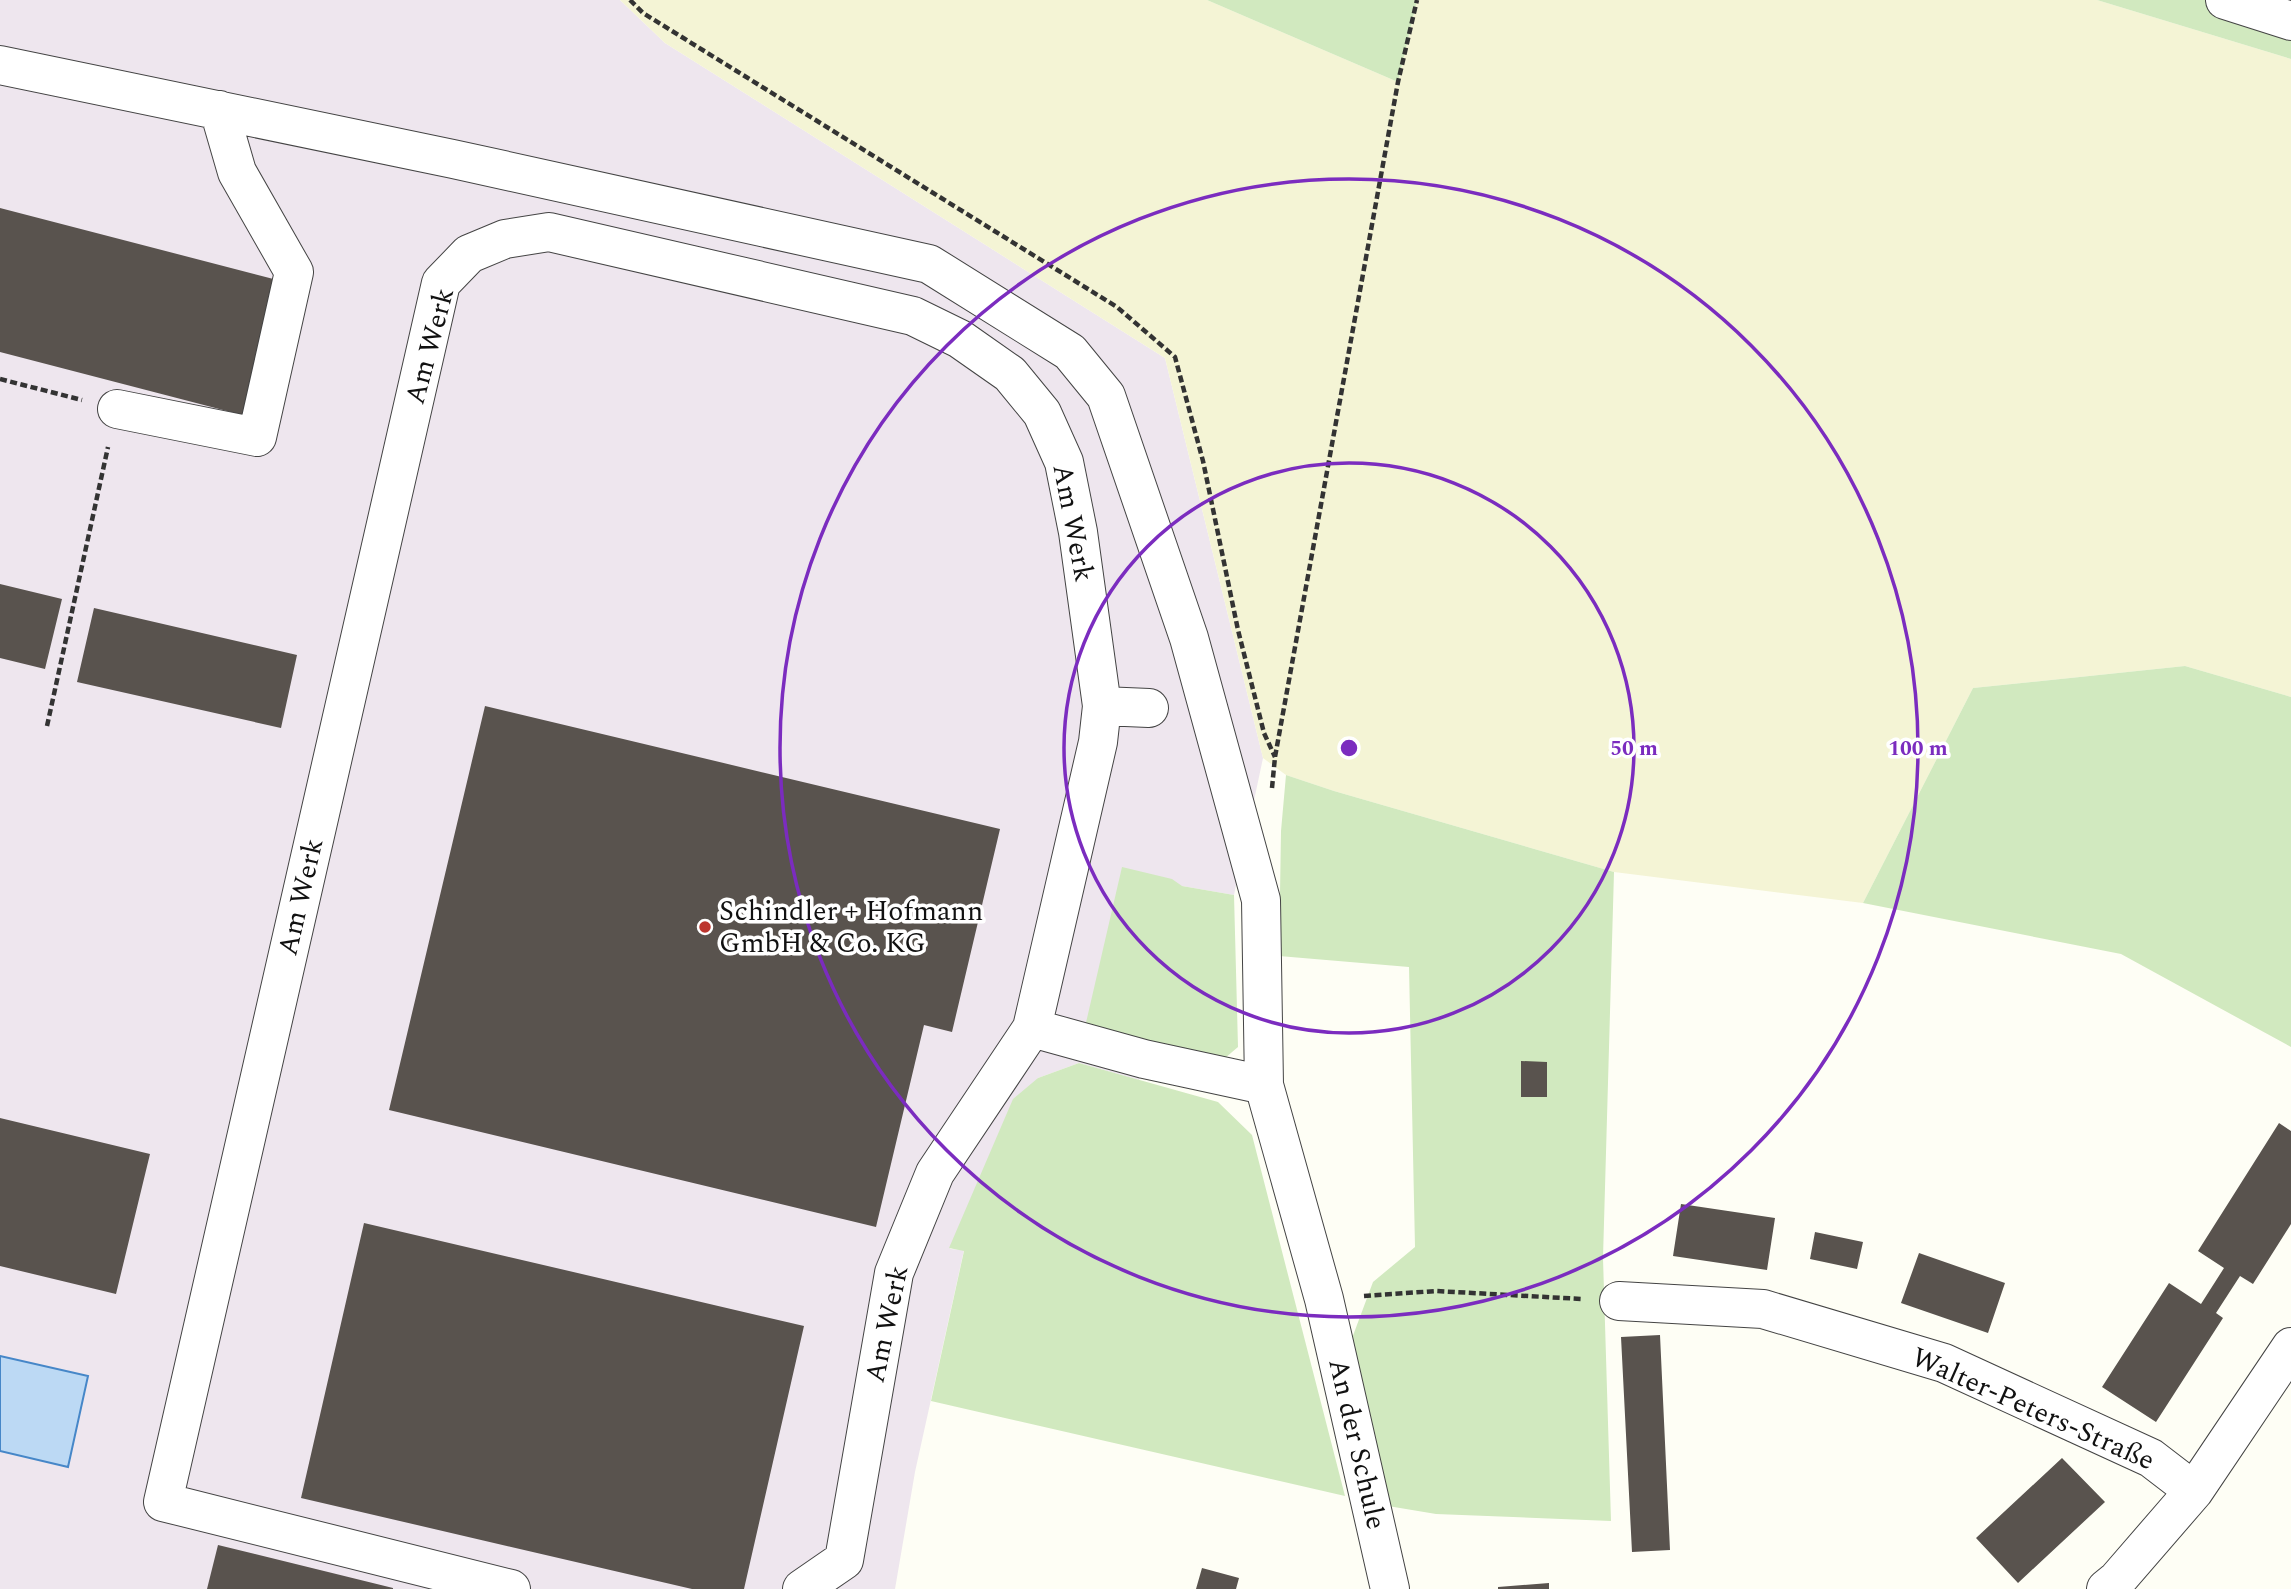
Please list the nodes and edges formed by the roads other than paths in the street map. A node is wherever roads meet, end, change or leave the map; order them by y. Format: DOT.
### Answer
graph roads {
  1 [pos="2225,0"];
  2 [pos="2291,21"];
  3 [pos="0,65"];
  4 [pos="219,110"];
  5 [pos="117,409"];
  6 [pos="1102,706"];
  7 [pos="1149,708"];
  8 [pos="1032,1028"];
  9 [pos="1264,1085"];
  10 [pos="1619,1301"];
  11 [pos="2287,1363"];
  12 [pos="2194,1491"];
  13 [pos="511,1589"];
  14 [pos="802,1589"];
  15 [pos="1390,1589"];
  16 [pos="2106,1589"];
  1 -- 2 [label="street"];
  3 -- 4 [label="street"];
  4 -- 5 [label="street"];
  4 -- 9 [label="street"];
  6 -- 7 [label="street"];
  6 -- 8 [label="street, Am Werk"];
  6 -- 13 [label="street, Am Werk"];
  8 -- 9 [label="street"];
  8 -- 14 [label="street, Am Werk"];
  9 -- 15 [label="street, An der Schule"];
  10 -- 12 [label="street, Walter-Peters-Straße"];
  11 -- 12 [label="street"];
  12 -- 16 [label="street"];
}
